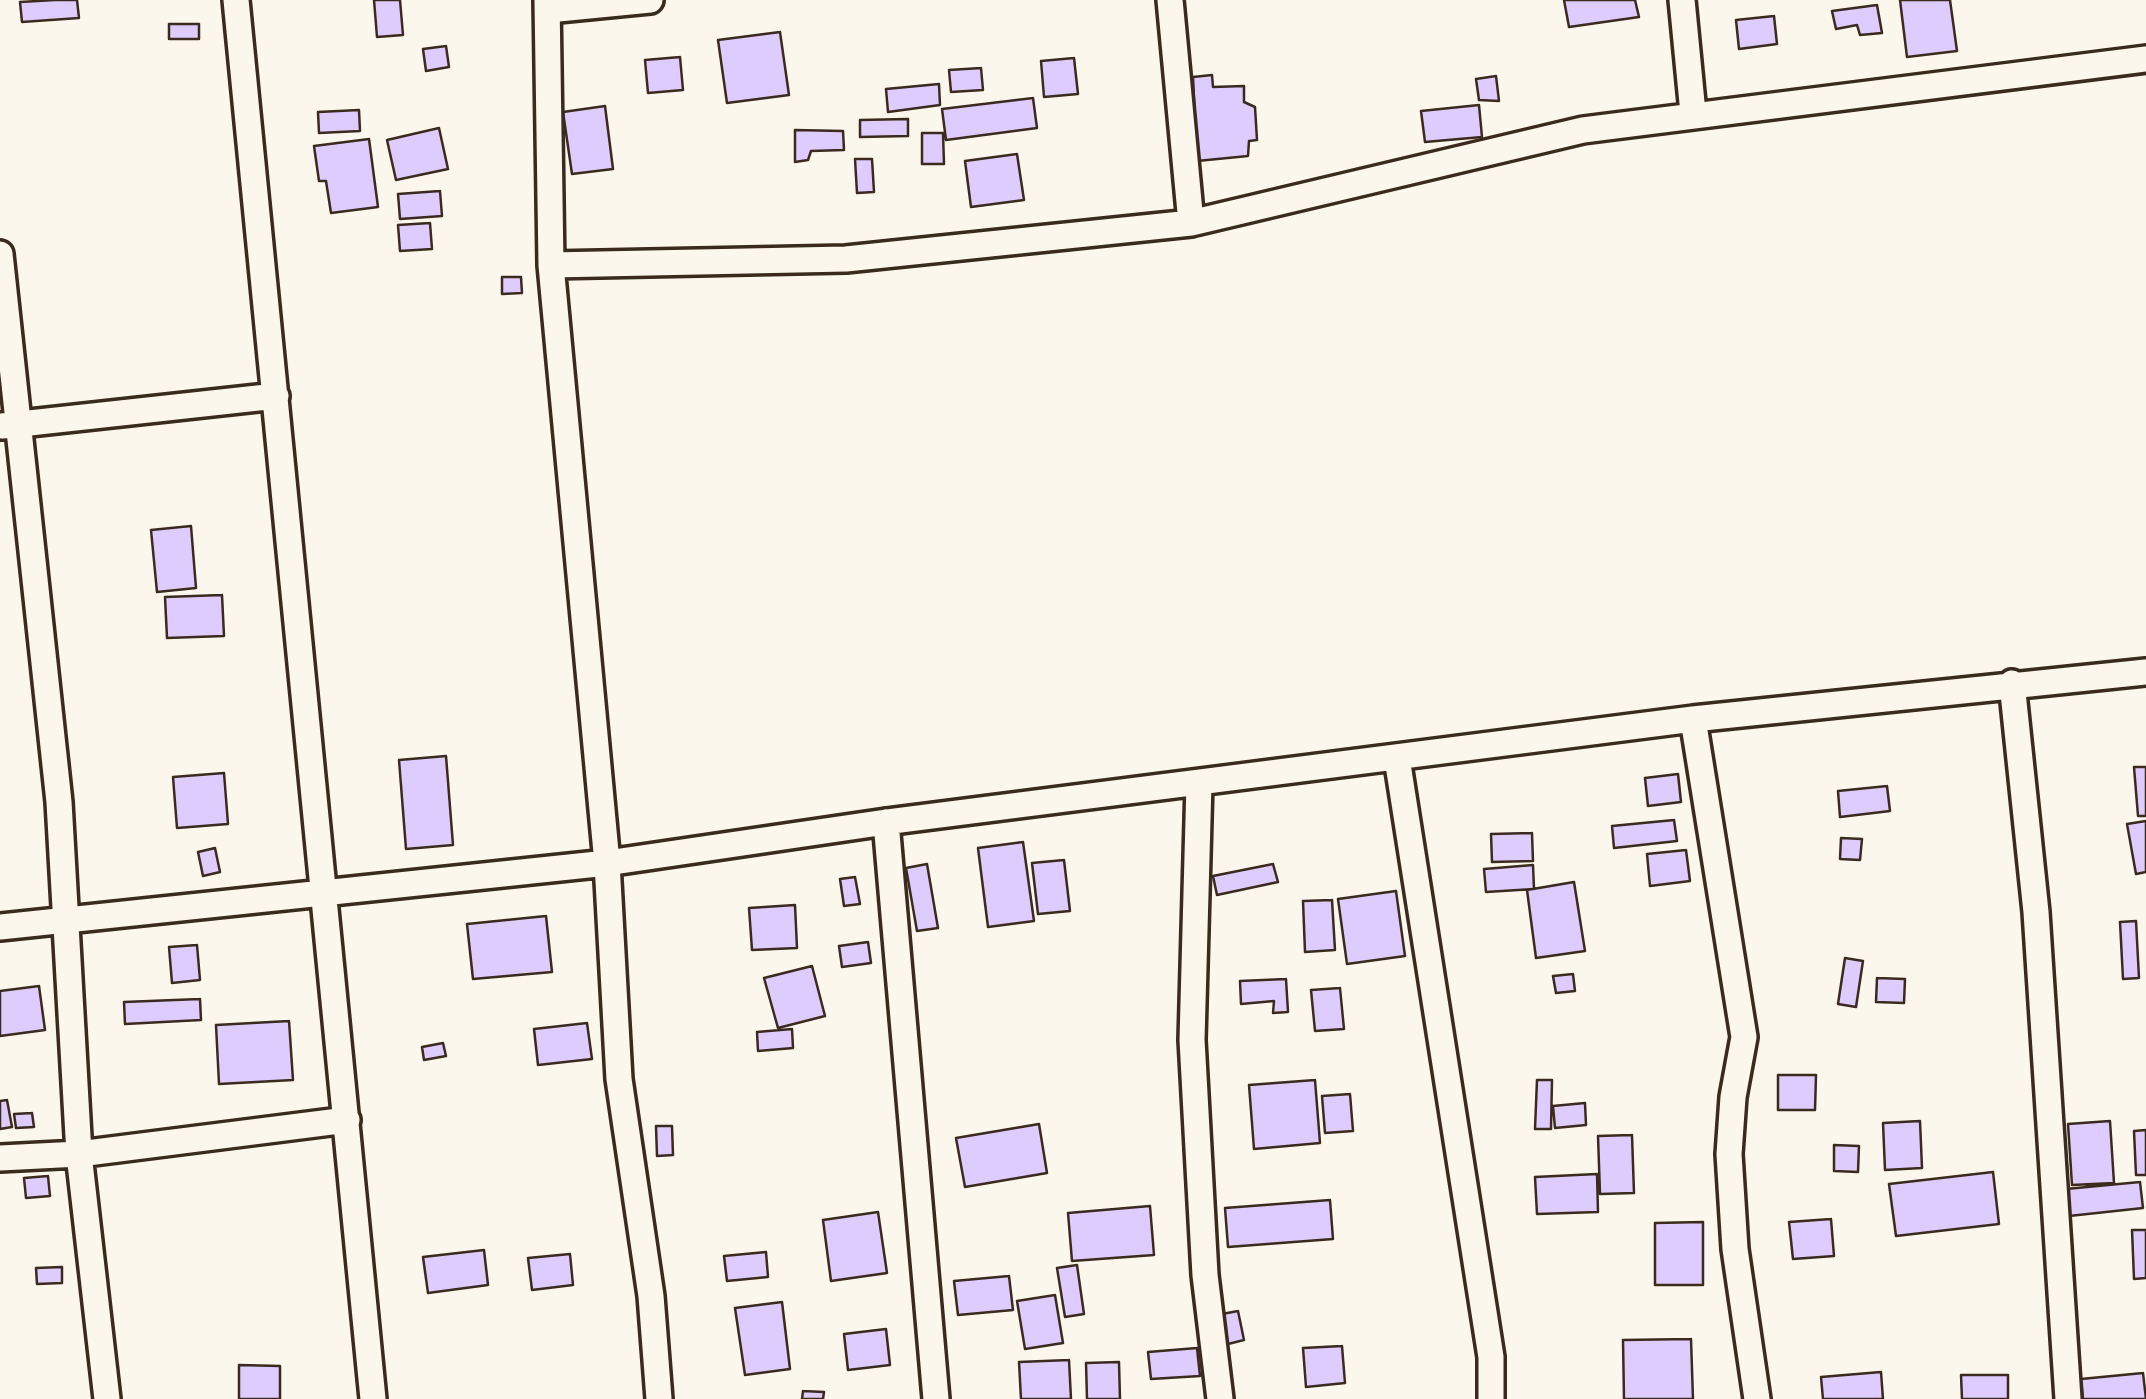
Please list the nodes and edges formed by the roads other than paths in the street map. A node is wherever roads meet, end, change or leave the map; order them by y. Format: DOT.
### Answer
graph roads {
  1 [pos="236,0"];
  2 [pos="650,0"];
  3 [pos="1170,0"];
  4 [pos="1682,0"];
  5 [pos="547,5"];
  6 [pos="2146,59"];
  7 [pos="1693,113"];
  8 [pos="1191,222"];
  9 [pos="0,254"];
  10 [pos="551,265"];
  11 [pos="276,396"];
  12 [pos="8,425"];
  13 [pos="2146,672"];
  14 [pos="2012,683"];
  15 [pos="1694,719"];
  16 [pos="1397,758"];
  17 [pos="1199,783"];
  18 [pos="886,822"];
  19 [pos="607,863"];
  20 [pos="324,894"];
  21 [pos="69,920"];
  22 [pos="0,927"];
  23 [pos="347,1120"];
  24 [pos="79,1154"];
  25 [pos="0,1158"];
  26 [pos="107,1399"];
  27 [pos="373,1399"];
  28 [pos="660,1399"];
  29 [pos="936,1399"];
  30 [pos="1220,1399"];
  31 [pos="1490,1399"];
  32 [pos="1757,1399"];
  33 [pos="2068,1399"];
  1 -- 11 [label="street"];
  2 -- 5 [label="street"];
  3 -- 8 [label="street"];
  4 -- 7 [label="street"];
  5 -- 10 [label="street"];
  6 -- 7 [label="street"];
  7 -- 8 [label="street"];
  8 -- 10 [label="street"];
  9 -- 12 [label="street"];
  10 -- 19 [label="street"];
  11 -- 12 [label="street"];
  11 -- 20 [label="street"];
  12 -- 21 [label="street"];
  13 -- 14 [label="street"];
  14 -- 15 [label="street"];
  14 -- 33 [label="street"];
  15 -- 16 [label="street"];
  15 -- 32 [label="street"];
  16 -- 17 [label="street"];
  16 -- 31 [label="street"];
  17 -- 18 [label="street"];
  17 -- 30 [label="street"];
  18 -- 19 [label="street"];
  18 -- 29 [label="street"];
  19 -- 20 [label="street"];
  19 -- 28 [label="street"];
  20 -- 21 [label="street"];
  20 -- 23 [label="street"];
  21 -- 22 [label="street"];
  21 -- 24 [label="street"];
  23 -- 24 [label="street"];
  23 -- 27 [label="street"];
  24 -- 25 [label="street"];
  24 -- 26 [label="street"];
}
